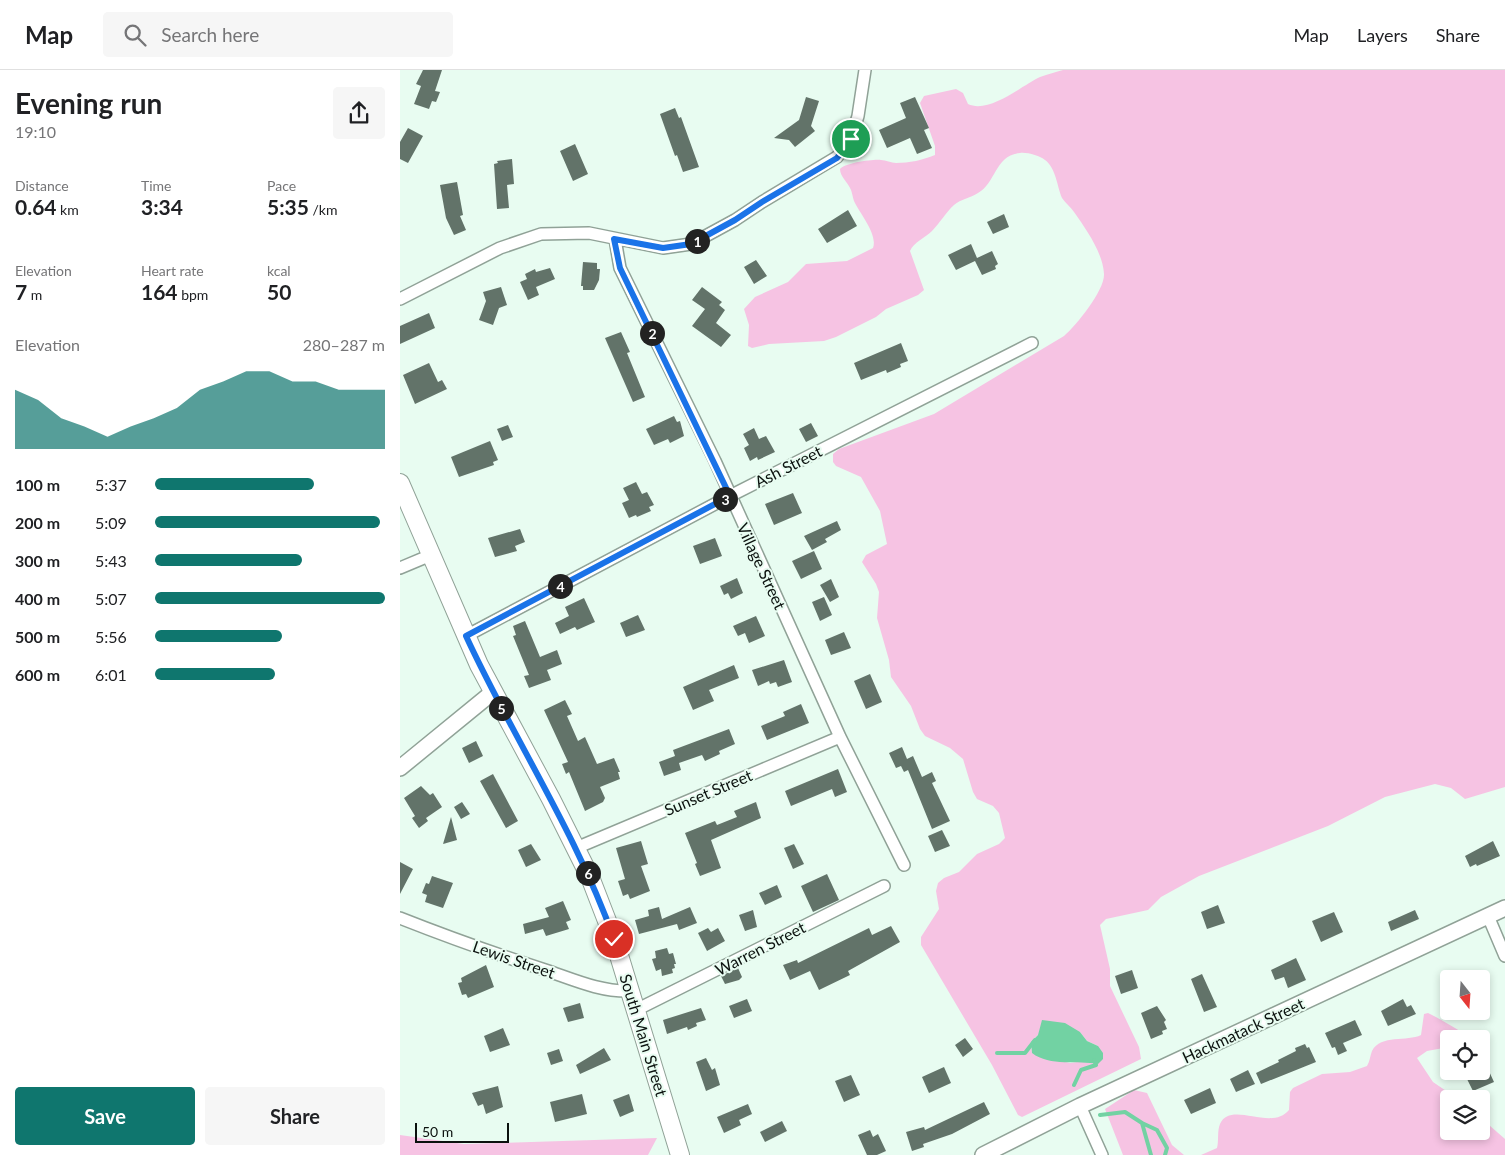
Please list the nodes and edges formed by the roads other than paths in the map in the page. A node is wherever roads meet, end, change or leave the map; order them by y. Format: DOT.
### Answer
graph roads {
  1 [pos="865,70"];
  2 [pos="614,239"];
  3 [pos="400,298"];
  4 [pos="1032,343"];
  5 [pos="400,483"];
  6 [pos="730,496"];
  7 [pos="431,556"];
  8 [pos="400,568"];
  9 [pos="466,636"];
  10 [pos="493,692"];
  11 [pos="840,737"];
  12 [pos="400,768"];
  13 [pos="576,848"];
  14 [pos="904,865"];
  15 [pos="884,886"];
  16 [pos="1505,908"];
  17 [pos="1488,916"];
  18 [pos="400,918"];
  19 [pos="1505,956"];
  20 [pos="630,990"];
  21 [pos="636,1010"];
  22 [pos="1080,1106"];
  23 [pos="680,1155"];
  24 [pos="983,1155"];
  25 [pos="1102,1155"];
  1 -- 2 [label="street"];
  2 -- 3 [label="street"];
  2 -- 6 [label="street, Village Street"];
  4 -- 6 [label="street, Ash Street"];
  5 -- 7 [label="main road, South Main Street"];
  6 -- 9 [label="street, Ash Street"];
  6 -- 11 [label="street, Village Street"];
  7 -- 8 [label="street"];
  7 -- 9 [label="main road, South Main Street"];
  9 -- 10 [label="main road, South Main Street"];
  10 -- 12 [label="street"];
  10 -- 13 [label="main road, South Main Street"];
  11 -- 13 [label="street, Sunset Street"];
  11 -- 14 [label="street, Village Street"];
  13 -- 20 [label="main road, South Main Street"];
  15 -- 21 [label="street, Warren Street"];
  16 -- 17 [label="street, Hackmatack Street"];
  17 -- 19 [label="street"];
  17 -- 22 [label="street, Hackmatack Street"];
  18 -- 20 [label="street, Lewis Street"];
  20 -- 21 [label="main road, South Main Street"];
  21 -- 23 [label="main road, South Main Street"];
  22 -- 24 [label="street, Hackmatack Street"];
  22 -- 25 [label="street"];
}
